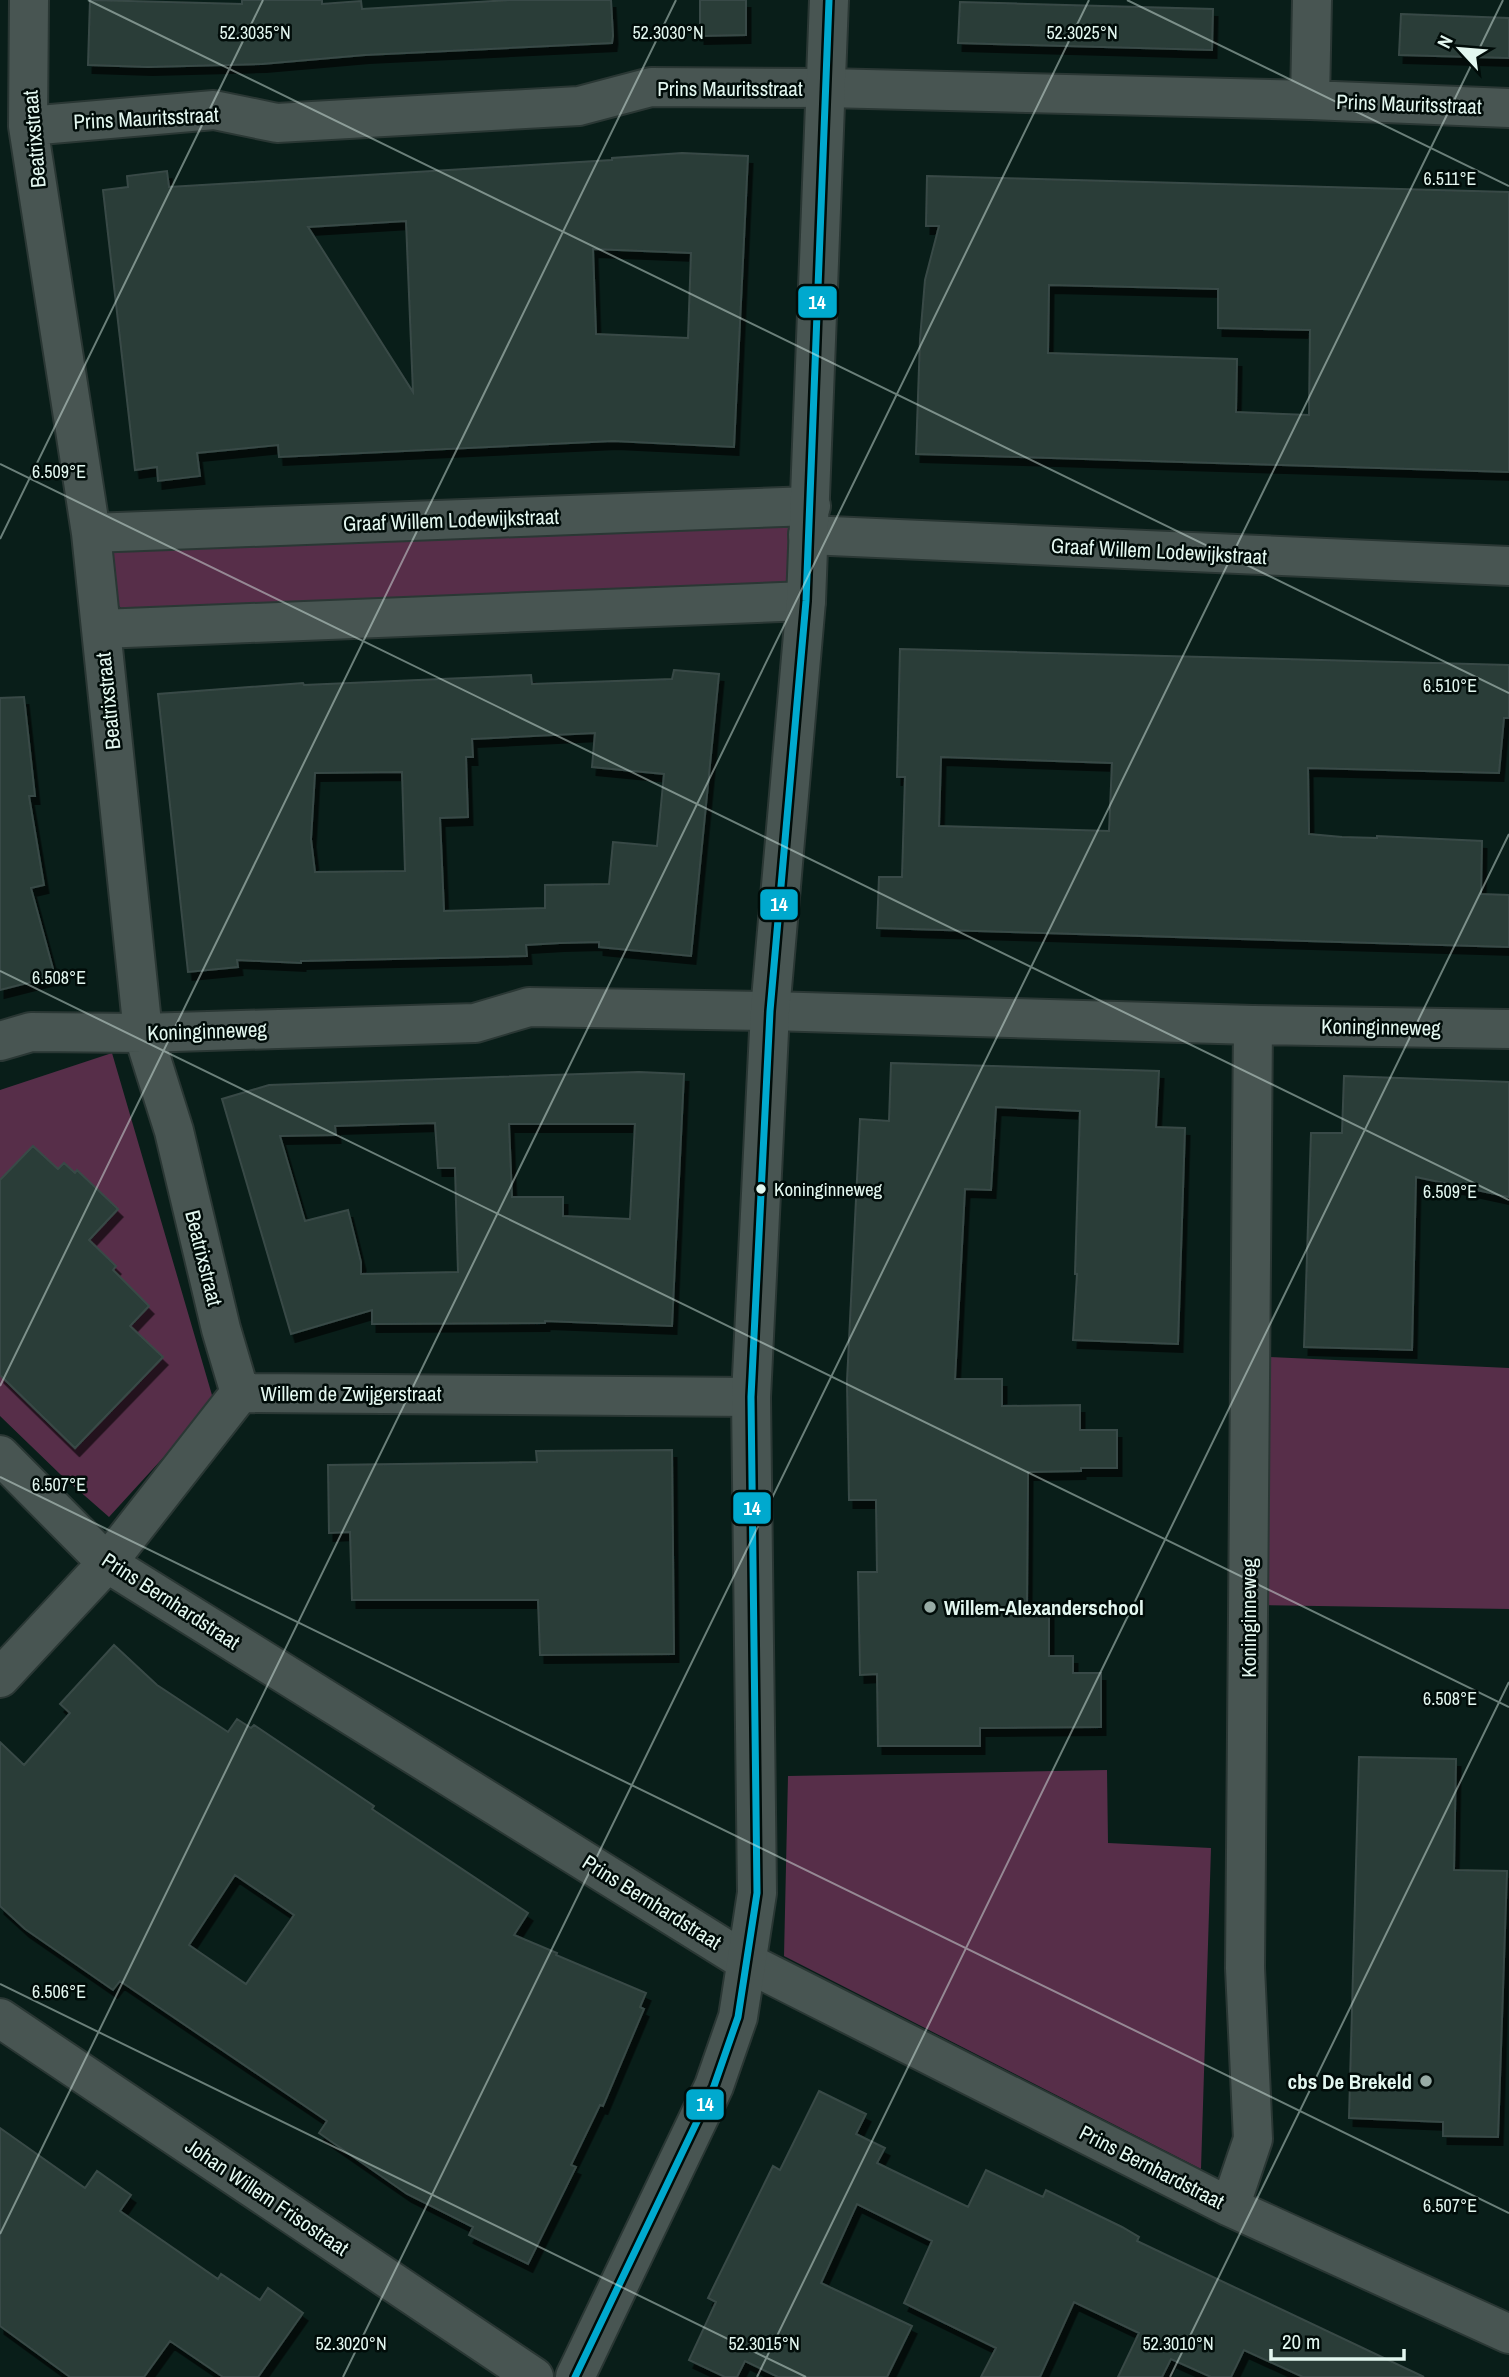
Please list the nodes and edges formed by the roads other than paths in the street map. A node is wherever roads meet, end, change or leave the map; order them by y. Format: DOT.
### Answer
graph roads {
  1 [pos="29,0"];
  2 [pos="829,0"];
  3 [pos="1312,0"];
  4 [pos="827,88"];
  5 [pos="1310,100"];
  6 [pos="1509,108"];
  7 [pos="28,126"];
  8 [pos="810,521"];
  9 [pos="91,533"];
  10 [pos="1509,566"];
  11 [pos="806,601"];
  12 [pos="101,629"];
  13 [pos="770,1011"];
  14 [pos="1253,1025"];
  15 [pos="1509,1029"];
  16 [pos="143,1033"];
  17 [pos="0,1041"];
  18 [pos="240,1393"];
  19 [pos="751,1397"];
  20 [pos="0,1455"];
  21 [pos="107,1563"];
  22 [pos="0,1678"];
  23 [pos="748,1963"];
  24 [pos="0,2018"];
  25 [pos="1230,2207"];
  26 [pos="1509,2334"];
  27 [pos="534,2377"];
  28 [pos="575,2377"];
  1 -- 7 [label="street, Beatrixstraat"];
  2 -- 4 [label="street"];
  3 -- 5 [label="street, Prins Mauritsstraat"];
  4 -- 5 [label="street, Prins Mauritsstraat"];
  4 -- 7 [label="street, Prins Mauritsstraat"];
  4 -- 8 [label="street"];
  5 -- 6 [label="street, Prins Mauritsstraat"];
  7 -- 9 [label="street, Beatrixstraat"];
  8 -- 9 [label="street, Graaf Willem Lodewijkstraat"];
  8 -- 10 [label="street, Graaf Willem Lodewijkstraat"];
  8 -- 11 [label="street"];
  9 -- 12 [label="street, Beatrixstraat"];
  11 -- 12 [label="street"];
  11 -- 13 [label="street"];
  12 -- 16 [label="street, Beatrixstraat"];
  13 -- 14 [label="street, Koninginneweg"];
  13 -- 16 [label="street, Koninginneweg"];
  13 -- 19 [label="street"];
  14 -- 15 [label="street, Koninginneweg"];
  14 -- 25 [label="street, Koninginneweg"];
  16 -- 17 [label="street, Koninginneweg"];
  16 -- 18 [label="street, Beatrixstraat"];
  18 -- 19 [label="street, Willem de Zwijgerstraat"];
  18 -- 21 [label="street, Willem de Zwijgerstraat"];
  19 -- 23 [label="street"];
  20 -- 21 [label="street, Prins Bernhardstraat"];
  21 -- 22 [label="street, Willem de Zwijgerstraat"];
  21 -- 23 [label="street, Prins Bernhardstraat"];
  23 -- 25 [label="street, Prins Bernhardstraat"];
  23 -- 28 [label="street"];
  24 -- 27 [label="street, Johan Willem Frisostraat"];
  25 -- 26 [label="street, Prins Bernhardstraat"];
}
